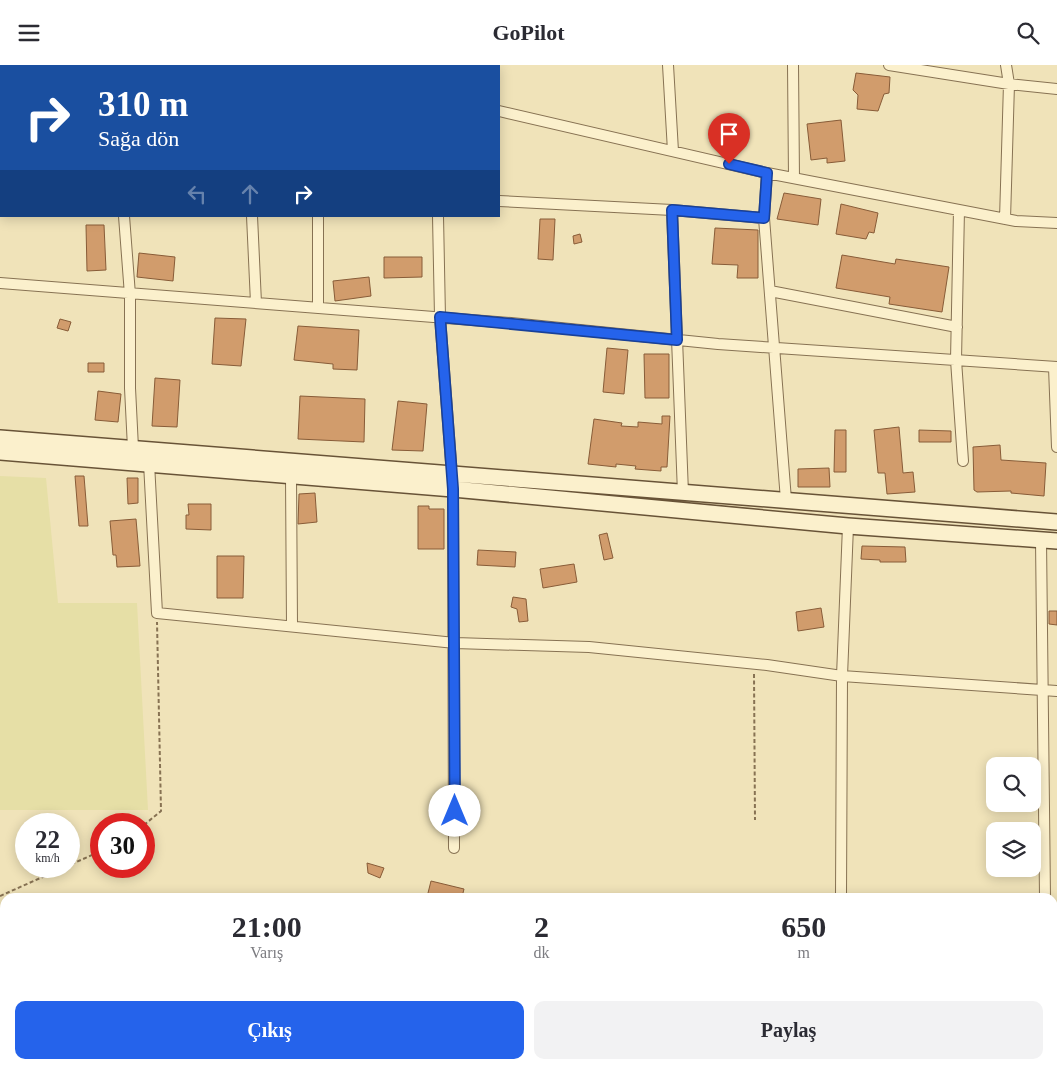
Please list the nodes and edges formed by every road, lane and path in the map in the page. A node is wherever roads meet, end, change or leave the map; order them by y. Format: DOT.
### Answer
graph roads {
  1 [pos="668,65"];
  2 [pos="793,65"];
  3 [pos="890,65"];
  4 [pos="1006,65"];
  5 [pos="1009,84"];
  6 [pos="1057,89"];
  7 [pos="500,111"];
  8 [pos="673,151"];
  9 [pos="767,173"];
  10 [pos="794,178"];
  11 [pos="500,201"];
  12 [pos="672,210"];
  13 [pos="959,210"];
  14 [pos="124,217"];
  15 [pos="252,217"];
  16 [pos="318,217"];
  17 [pos="438,217"];
  18 [pos="764,218"];
  19 [pos="1005,219"];
  20 [pos="1057,223"];
  21 [pos="0,283"];
  22 [pos="770,291"];
  23 [pos="130,295"];
  24 [pos="256,303"];
  25 [pos="318,307"];
  26 [pos="440,317"];
  27 [pos="957,327"];
  28 [pos="677,340"];
  29 [pos="774,348"];
  30 [pos="956,360"];
  31 [pos="1056,367"];
  32 [pos="0,438"];
  33 [pos="1057,447"];
  34 [pos="133,448"];
  35 [pos="0,452"];
  36 [pos="963,461"];
  37 [pos="149,463"];
  38 [pos="291,476"];
  39 [pos="453,482"];
  40 [pos="683,493"];
  41 [pos="786,501"];
  42 [pos="1057,522"];
  43 [pos="848,526"];
  44 [pos="1041,540"];
  45 [pos="1057,541"];
  46 [pos="157,613"];
  47 [pos="292,625"];
  48 [pos="455,643"];
  49 [pos="754,664"];
  50 [pos="842,676"];
  51 [pos="1041,690"];
  52 [pos="1057,691"];
  53 [pos="155,816"];
  54 [pos="754,820"];
  55 [pos="454,848"];
  56 [pos="90,856"];
  57 [pos="7,893"];
  58 [pos="841,893"];
  59 [pos="1045,893"];
  1 -- 8 [label="street"];
  2 -- 10 [label="street"];
  3 -- 5 [label="street"];
  4 -- 5 [label="street"];
  5 -- 6 [label="street"];
  5 -- 19 [label="street"];
  7 -- 8 [label="street"];
  8 -- 9 [label="street"];
  9 -- 10 [label="street"];
  9 -- 18 [label="street"];
  10 -- 13 [label="street"];
  11 -- 12 [label="street"];
  12 -- 18 [label="street"];
  12 -- 28 [label="street"];
  13 -- 19 [label="street"];
  13 -- 27 [label="street"];
  14 -- 23 [label="street"];
  15 -- 24 [label="street"];
  16 -- 25 [label="street"];
  17 -- 26 [label="street"];
  18 -- 22 [label="street"];
  19 -- 20 [label="street"];
  21 -- 23 [label="street"];
  22 -- 27 [label="street"];
  22 -- 29 [label="street"];
  23 -- 24 [label="street"];
  23 -- 34 [label="street"];
  24 -- 25 [label="street"];
  25 -- 26 [label="street"];
  26 -- 28 [label="street"];
  26 -- 39 [label="street"];
  27 -- 30 [label="street"];
  28 -- 29 [label="street"];
  28 -- 40 [label="street"];
  29 -- 30 [label="street"];
  29 -- 41 [label="street"];
  30 -- 31 [label="street"];
  30 -- 36 [label="street"];
  31 -- 33 [label="street"];
  32 -- 34 [label="street"];
  34 -- 39 [label="street"];
  35 -- 37 [label="street"];
  37 -- 38 [label="street"];
  37 -- 46 [label="street"];
  38 -- 39 [label="street"];
  38 -- 47 [label="street"];
  39 -- 40 [label="street"];
  39 -- 43 [label="street"];
  39 -- 48 [label="street"];
  40 -- 41 [label="street"];
  41 -- 42 [label="street"];
  43 -- 44 [label="street"];
  43 -- 50 [label="street"];
  44 -- 45 [label="street"];
  44 -- 51 [label="street"];
  46 -- 47 [label="street"];
  46 -- 53 [label="path"];
  47 -- 48 [label="street"];
  48 -- 49 [label="street"];
  48 -- 55 [label="street"];
  49 -- 50 [label="street"];
  49 -- 54 [label="path"];
  50 -- 51 [label="street"];
  50 -- 58 [label="street"];
  51 -- 52 [label="street"];
  51 -- 59 [label="street"];
  56 -- 57 [label="path"];
}
